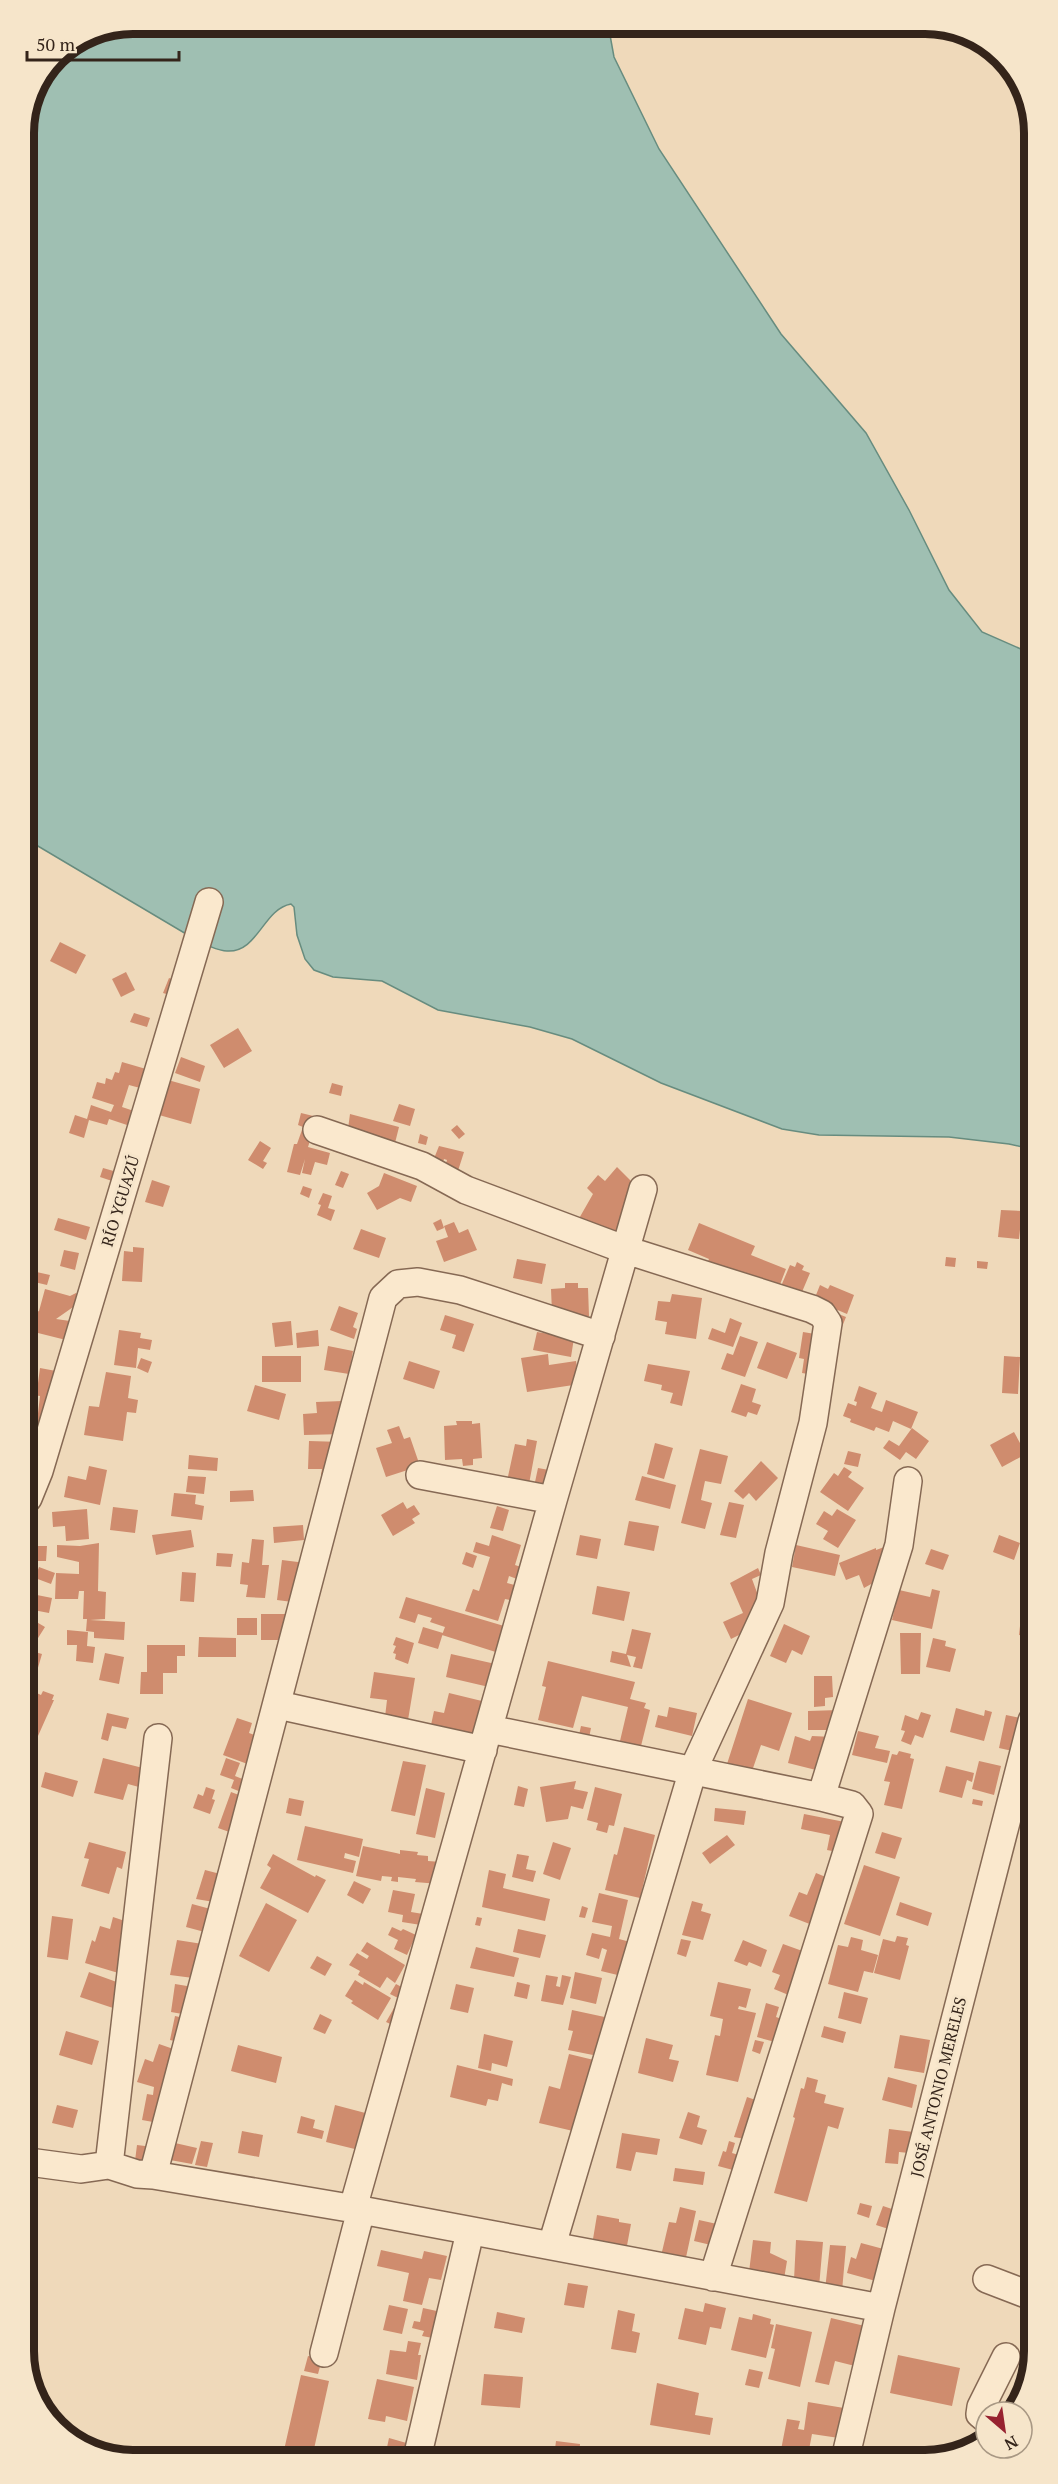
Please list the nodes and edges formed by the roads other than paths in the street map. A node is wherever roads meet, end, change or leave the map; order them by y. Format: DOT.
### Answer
graph roads {
  1 [pos="209,902"];
  2 [pos="317,1130"];
  3 [pos="643,1189"];
  4 [pos="626,1250"];
  5 [pos="601,1336"];
  6 [pos="420,1475"];
  7 [pos="908,1481"];
  8 [pos="34,1482"];
  9 [pos="553,1500"];
  10 [pos="278,1705"];
  11 [pos="158,1738"];
  12 [pos="486,1739"];
  13 [pos="1024,1752"];
  14 [pos="693,1770"];
  15 [pos="821,1797"];
  16 [pos="34,2163"];
  17 [pos="110,2166"];
  18 [pos="153,2175"];
  19 [pos="357,2209"];
  20 [pos="470,2232"];
  21 [pos="552,2245"];
  22 [pos="713,2277"];
  23 [pos="987,2279"];
  24 [pos="1024,2293"];
  25 [pos="881,2308"];
  26 [pos="324,2353"];
  27 [pos="1006,2357"];
  28 [pos="984,2400"];
  29 [pos="419,2449"];
  30 [pos="847,2450"];
  1 -- 8 [label="street, RÍO YGUAZÚ"];
  2 -- 4 [label="street"];
  3 -- 4 [label="street"];
  4 -- 5 [label="street"];
  4 -- 14 [label="street"];
  5 -- 9 [label="street"];
  5 -- 10 [label="street"];
  6 -- 9 [label="street"];
  7 -- 15 [label="street"];
  9 -- 12 [label="street"];
  10 -- 12 [label="street"];
  10 -- 18 [label="street"];
  11 -- 17 [label="street"];
  12 -- 14 [label="street"];
  12 -- 19 [label="street"];
  13 -- 25 [label="street, JOSÉ ANTONIO MERELES"];
  14 -- 15 [label="street"];
  14 -- 21 [label="street"];
  15 -- 22 [label="street"];
  16 -- 17 [label="street"];
  17 -- 18 [label="street"];
  18 -- 19 [label="street"];
  19 -- 20 [label="street"];
  19 -- 26 [label="street"];
  20 -- 21 [label="street"];
  20 -- 29 [label="street"];
  21 -- 22 [label="street"];
  22 -- 25 [label="street"];
  23 -- 24 [label="street"];
  25 -- 30 [label="street, JOSÉ ANTONIO MERELES"];
  27 -- 28 [label="street"];
}
